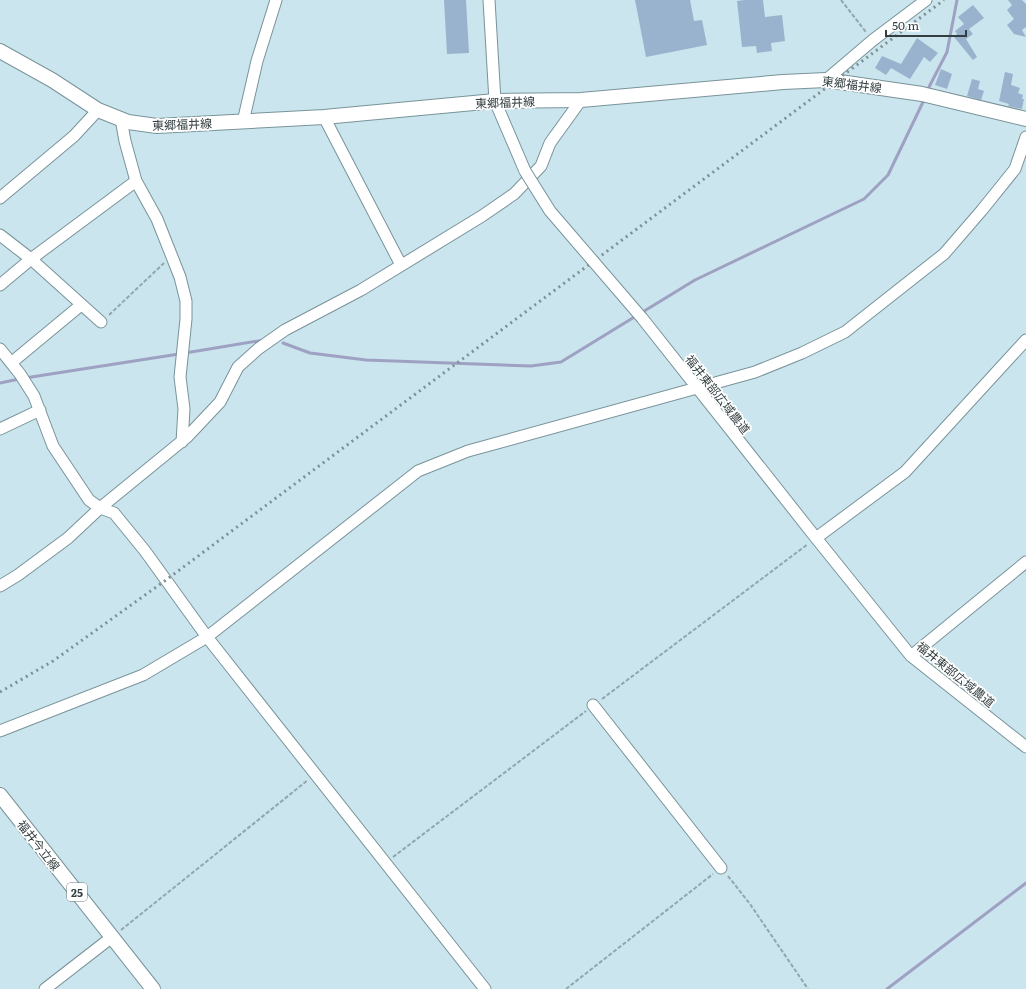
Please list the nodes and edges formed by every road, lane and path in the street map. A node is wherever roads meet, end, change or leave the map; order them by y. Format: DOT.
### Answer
graph roads {
  1 [pos="276,0"];
  2 [pos="489,0"];
  3 [pos="841,0"];
  4 [pos="926,0"];
  5 [pos="873,40"];
  6 [pos="0,51"];
  7 [pos="826,80"];
  8 [pos="581,100"];
  9 [pos="495,101"];
  10 [pos="98,110"];
  11 [pos="324,117"];
  12 [pos="121,119"];
  13 [pos="1026,119"];
  14 [pos="243,122"];
  15 [pos="1026,136"];
  16 [pos="136,181"];
  17 [pos="0,198"];
  18 [pos="0,235"];
  19 [pos="171,256"];
  20 [pos="31,259"];
  21 [pos="401,265"];
  22 [pos="0,285"];
  23 [pos="81,305"];
  24 [pos="101,322"];
  25 [pos="1026,340"];
  26 [pos="0,349"];
  27 [pos="12,363"];
  28 [pos="696,387"];
  29 [pos="40,410"];
  30 [pos="0,429"];
  31 [pos="182,442"];
  32 [pos="100,508"];
  33 [pos="816,538"];
  34 [pos="1026,562"];
  35 [pos="0,586"];
  36 [pos="207,637"];
  37 [pos="912,656"];
  38 [pos="593,705"];
  39 [pos="0,731"];
  40 [pos="1026,746"];
  41 [pos="316,774"];
  42 [pos="0,795"];
  43 [pos="721,868"];
  44 [pos="112,937"];
  45 [pos="45,989"];
  46 [pos="153,989"];
  47 [pos="485,989"];
  48 [pos="566,989"];
  49 [pos="808,989"];
  1 -- 14 [label="street"];
  2 -- 9 [label="street, 福井東部広域農道"];
  3 -- 5 [label="path"];
  4 -- 5 [label="street"];
  5 -- 7 [label="street"];
  6 -- 10 [label="main road, 東郷福井線"];
  7 -- 8 [label="main road, 東郷福井線"];
  7 -- 13 [label="main road, 東郷福井線"];
  8 -- 9 [label="main road, 東郷福井線"];
  8 -- 21 [label="street"];
  9 -- 11 [label="main road, 東郷福井線"];
  9 -- 28 [label="street, 福井東部広域農道, bridge"];
  10 -- 12 [label="main road, 東郷福井線"];
  10 -- 17 [label="street"];
  11 -- 14 [label="main road, 東郷福井線"];
  11 -- 21 [label="street"];
  12 -- 14 [label="main road, 東郷福井線"];
  12 -- 16 [label="street"];
  15 -- 28 [label="street"];
  16 -- 19 [label="street"];
  16 -- 20 [label="street"];
  18 -- 20 [label="street"];
  19 -- 24 [label="path"];
  19 -- 31 [label="street"];
  20 -- 22 [label="street"];
  20 -- 23 [label="street"];
  21 -- 31 [label="street"];
  23 -- 24 [label="street"];
  23 -- 27 [label="street"];
  25 -- 33 [label="street"];
  26 -- 27 [label="street"];
  27 -- 29 [label="street"];
  28 -- 33 [label="street, 福井東部広域農道"];
  28 -- 36 [label="street"];
  29 -- 30 [label="street"];
  29 -- 32 [label="street"];
  31 -- 32 [label="street"];
  32 -- 35 [label="street"];
  32 -- 36 [label="street"];
  33 -- 37 [label="street, 福井東部広域農道"];
  34 -- 37 [label="street"];
  36 -- 39 [label="street"];
  36 -- 41 [label="street"];
  37 -- 40 [label="street, 福井東部広域農道"];
  38 -- 43 [label="street"];
  41 -- 44 [label="path"];
  41 -- 47 [label="street"];
  42 -- 44 [label="main road, 福井今立線 / 25"];
  43 -- 48 [label="path"];
  43 -- 49 [label="path"];
  44 -- 45 [label="street"];
  44 -- 46 [label="main road, 福井今立線 / 25"];
}
